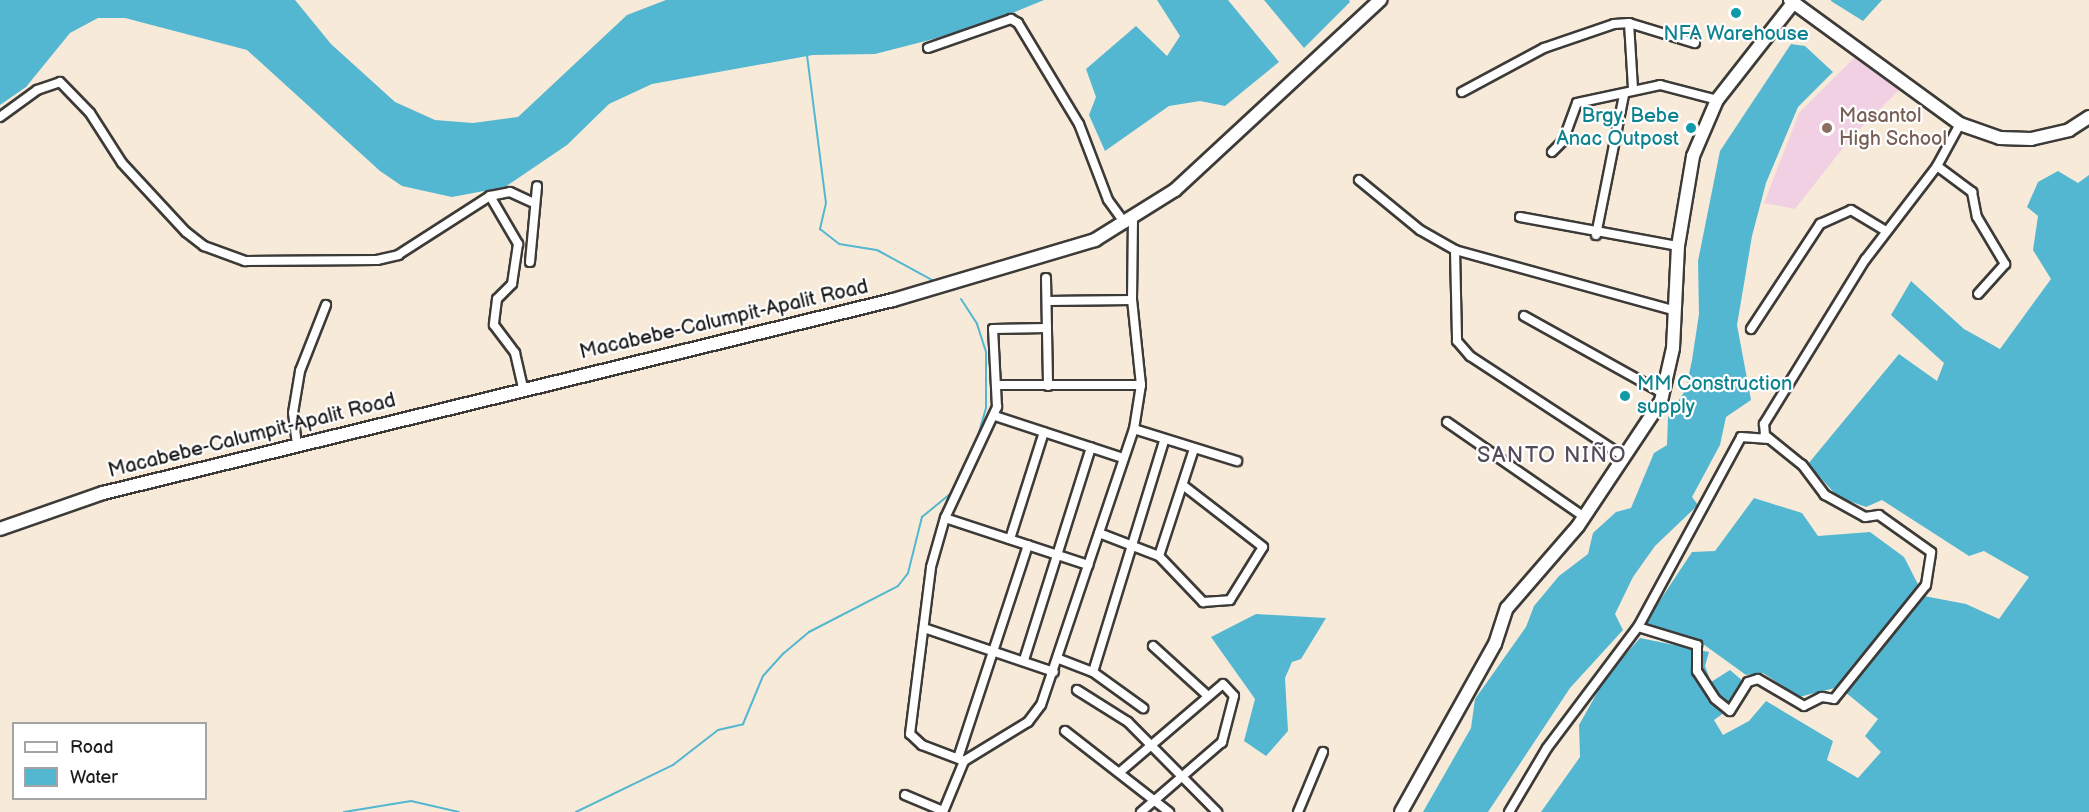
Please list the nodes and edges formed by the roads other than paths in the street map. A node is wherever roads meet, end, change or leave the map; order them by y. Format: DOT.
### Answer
graph roads {
  1 [pos="1380,0"];
  2 [pos="1792,1"];
  3 [pos="1629,23"];
  4 [pos="1695,43"];
  5 [pos="928,48"];
  6 [pos="1633,89"];
  7 [pos="1462,92"];
  8 [pos="1624,95"];
  9 [pos="1717,100"];
  10 [pos="0,117"];
  11 [pos="2089,117"];
  12 [pos="1960,124"];
  13 [pos="1552,152"];
  14 [pos="1937,166"];
  15 [pos="1359,180"];
  16 [pos="537,186"];
  17 [pos="490,196"];
  18 [pos="534,203"];
  19 [pos="1520,217"];
  20 [pos="1129,221"];
  21 [pos="1886,231"];
  22 [pos="1596,235"];
  23 [pos="1678,246"];
  24 [pos="1455,250"];
  25 [pos="530,262"];
  26 [pos="1046,278"];
  27 [pos="1978,294"];
  28 [pos="1132,300"];
  29 [pos="1047,301"];
  30 [pos="326,305"];
  31 [pos="1676,311"];
  32 [pos="1524,316"];
  33 [pos="1047,328"];
  34 [pos="1751,329"];
  35 [pos="998,385"];
  36 [pos="1141,385"];
  37 [pos="1048,386"];
  38 [pos="523,389"];
  39 [pos="1664,394"];
  40 [pos="995,417"];
  41 [pos="1447,422"];
  42 [pos="1134,429"];
  43 [pos="1044,432"];
  44 [pos="1769,439"];
  45 [pos="1164,441"];
  46 [pos="297,445"];
  47 [pos="1091,447"];
  48 [pos="1194,449"];
  49 [pos="1623,456"];
  50 [pos="1123,458"];
  51 [pos="1237,461"];
  52 [pos="1184,486"];
  53 [pos="1584,517"];
  54 [pos="945,518"];
  55 [pos="0,529"];
  56 [pos="1099,533"];
  57 [pos="1010,539"];
  58 [pos="1133,544"];
  59 [pos="1028,545"];
  60 [pos="1056,555"];
  61 [pos="1159,556"];
  62 [pos="1088,565"];
  63 [pos="924,627"];
  64 [pos="1638,627"];
  65 [pos="1154,646"];
  66 [pos="995,651"];
  67 [pos="1059,659"];
  68 [pos="1024,660"];
  69 [pos="1054,672"];
  70 [pos="1093,672"];
  71 [pos="1077,690"];
  72 [pos="1208,696"];
  73 [pos="1143,708"];
  74 [pos="1065,731"];
  75 [pos="1151,744"];
  76 [pos="1323,752"];
  77 [pos="961,758"];
  78 [pos="1120,772"];
  79 [pos="1184,775"];
  80 [pos="905,795"];
  81 [pos="1154,800"];
  82 [pos="943,811"];
  83 [pos="1141,812"];
  84 [pos="1169,812"];
  85 [pos="1217,812"];
  86 [pos="1298,812"];
  87 [pos="1401,812"];
  88 [pos="1509,812"];
  1 -- 20 [label="main road, Macabebe-Calumpit-Apalit Road"];
  2 -- 9 [label="main road"];
  2 -- 12 [label="main road"];
  3 -- 4 [label="street"];
  3 -- 6 [label="street"];
  3 -- 7 [label="street"];
  5 -- 20 [label="street"];
  6 -- 8 [label="street"];
  6 -- 9 [label="street"];
  8 -- 13 [label="street"];
  8 -- 22 [label="street"];
  9 -- 23 [label="main road"];
  10 -- 17 [label="street"];
  11 -- 12 [label="main road"];
  12 -- 14 [label="street"];
  14 -- 21 [label="street"];
  14 -- 27 [label="street"];
  15 -- 24 [label="street"];
  16 -- 18 [label="street"];
  17 -- 18 [label="street"];
  17 -- 38 [label="street"];
  18 -- 25 [label="street"];
  19 -- 22 [label="street"];
  20 -- 28 [label="street"];
  20 -- 38 [label="main road, Macabebe-Calumpit-Apalit Road"];
  21 -- 34 [label="street"];
  21 -- 44 [label="street"];
  22 -- 23 [label="street"];
  23 -- 31 [label="main road"];
  24 -- 31 [label="street"];
  24 -- 49 [label="street"];
  26 -- 29 [label="street"];
  28 -- 29 [label="street"];
  28 -- 36 [label="street"];
  29 -- 33 [label="street"];
  30 -- 46 [label="street"];
  31 -- 39 [label="main road"];
  32 -- 39 [label="street"];
  33 -- 35 [label="street"];
  33 -- 37 [label="street"];
  35 -- 37 [label="street"];
  35 -- 40 [label="street"];
  36 -- 37 [label="street"];
  36 -- 42 [label="street"];
  38 -- 46 [label="main road, Macabebe-Calumpit-Apalit Road"];
  39 -- 49 [label="main road"];
  40 -- 43 [label="street"];
  40 -- 54 [label="street"];
  41 -- 53 [label="street"];
  42 -- 45 [label="street"];
  42 -- 50 [label="street"];
  43 -- 47 [label="street"];
  43 -- 57 [label="street"];
  44 -- 64 [label="street"];
  44 -- 64 [label="street"];
  45 -- 48 [label="street"];
  45 -- 58 [label="street"];
  46 -- 55 [label="main road, Macabebe-Calumpit-Apalit Road"];
  47 -- 50 [label="street"];
  47 -- 60 [label="street"];
  48 -- 51 [label="street"];
  48 -- 52 [label="street"];
  49 -- 53 [label="main road"];
  50 -- 56 [label="street"];
  52 -- 61 [label="street"];
  52 -- 61 [label="street"];
  53 -- 87 [label="main road"];
  54 -- 57 [label="street"];
  54 -- 63 [label="street"];
  56 -- 58 [label="street"];
  56 -- 62 [label="street"];
  57 -- 59 [label="street"];
  58 -- 61 [label="street"];
  58 -- 70 [label="street"];
  59 -- 60 [label="street"];
  59 -- 66 [label="street"];
  60 -- 62 [label="street"];
  60 -- 68 [label="street"];
  62 -- 67 [label="street"];
  63 -- 66 [label="street"];
  63 -- 77 [label="street"];
  64 -- 88 [label="street"];
  65 -- 72 [label="street"];
  66 -- 68 [label="street"];
  66 -- 77 [label="street"];
  67 -- 69 [label="street"];
  67 -- 70 [label="street"];
  68 -- 69 [label="street"];
  69 -- 77 [label="street"];
  70 -- 73 [label="street"];
  71 -- 75 [label="street"];
  72 -- 75 [label="street"];
  72 -- 79 [label="street"];
  74 -- 78 [label="street"];
  75 -- 78 [label="street"];
  75 -- 79 [label="street"];
  76 -- 86 [label="street"];
  77 -- 82 [label="street"];
  78 -- 81 [label="street"];
  79 -- 81 [label="street"];
  79 -- 85 [label="street"];
  80 -- 82 [label="street"];
  81 -- 83 [label="street"];
  81 -- 84 [label="street"];
}
